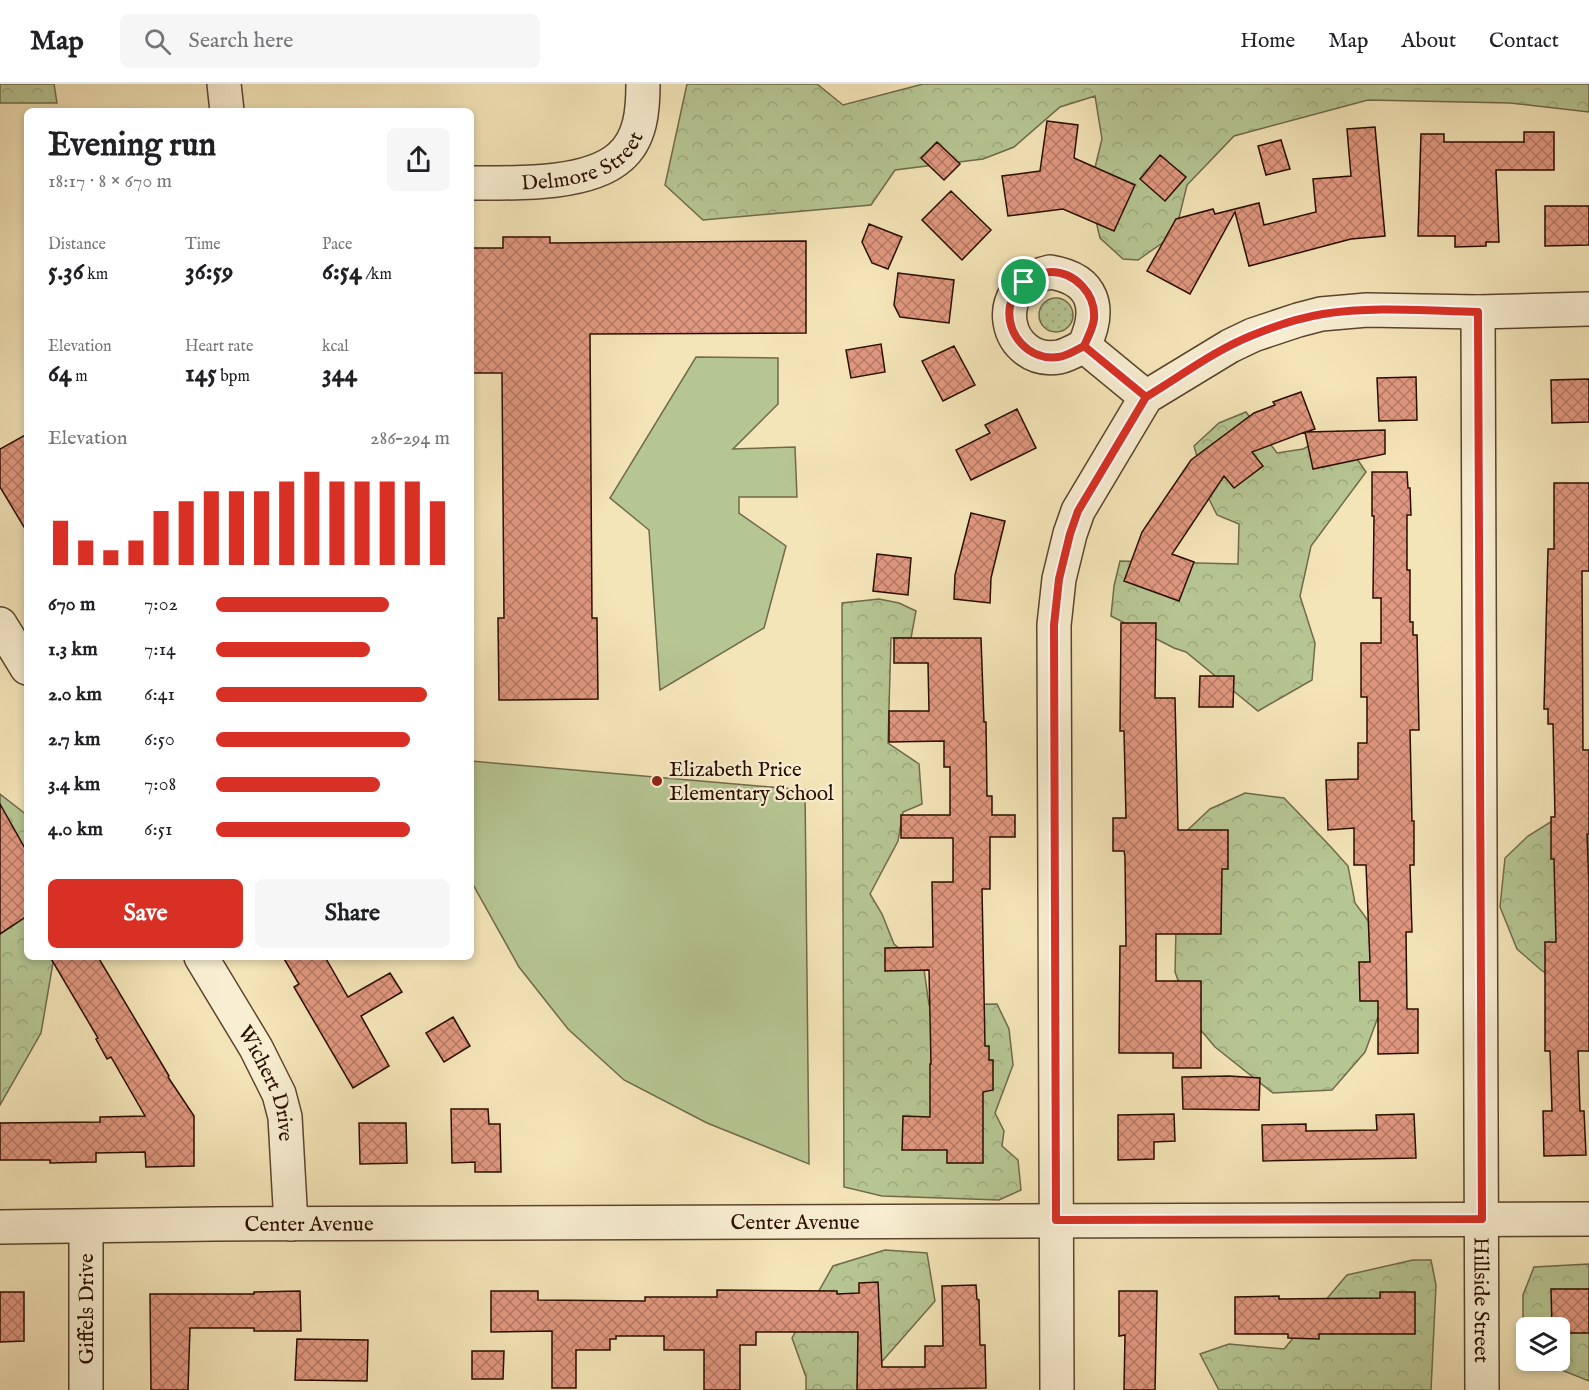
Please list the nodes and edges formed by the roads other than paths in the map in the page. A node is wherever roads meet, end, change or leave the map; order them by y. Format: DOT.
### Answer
graph roads {
  1 [pos="224,84"];
  2 [pos="643,90"];
  3 [pos="227,108"];
  4 [pos="474,183"];
  5 [pos="1589,309"];
  6 [pos="1478,312"];
  7 [pos="1084,346"];
  8 [pos="1146,397"];
  9 [pos="0,624"];
  10 [pos="24,663"];
  11 [pos="203,960"];
  12 [pos="1482,1219"];
  13 [pos="1589,1219"];
  14 [pos="1056,1220"];
  15 [pos="291,1224"];
  16 [pos="0,1227"];
  17 [pos="86,1228"];
  18 [pos="86,1390"];
  19 [pos="1057,1390"];
  20 [pos="1482,1390"];
  1 -- 3 [label="street"];
  2 -- 4 [label="street, Delmore Street"];
  5 -- 6 [label="street"];
  6 -- 8 [label="street"];
  6 -- 12 [label="street, Hillside Street"];
  7 -- 8 [label="street"];
  8 -- 14 [label="street"];
  9 -- 10 [label="street"];
  11 -- 15 [label="street, Wichert Drive"];
  12 -- 13 [label="street, Center Avenue"];
  12 -- 14 [label="street, Center Avenue"];
  12 -- 20 [label="street, Hillside Street"];
  14 -- 15 [label="street, Center Avenue"];
  14 -- 19 [label="street"];
  15 -- 17 [label="street, Center Avenue"];
  16 -- 17 [label="street, Center Avenue"];
  17 -- 18 [label="street, Giffels Drive"];
}
